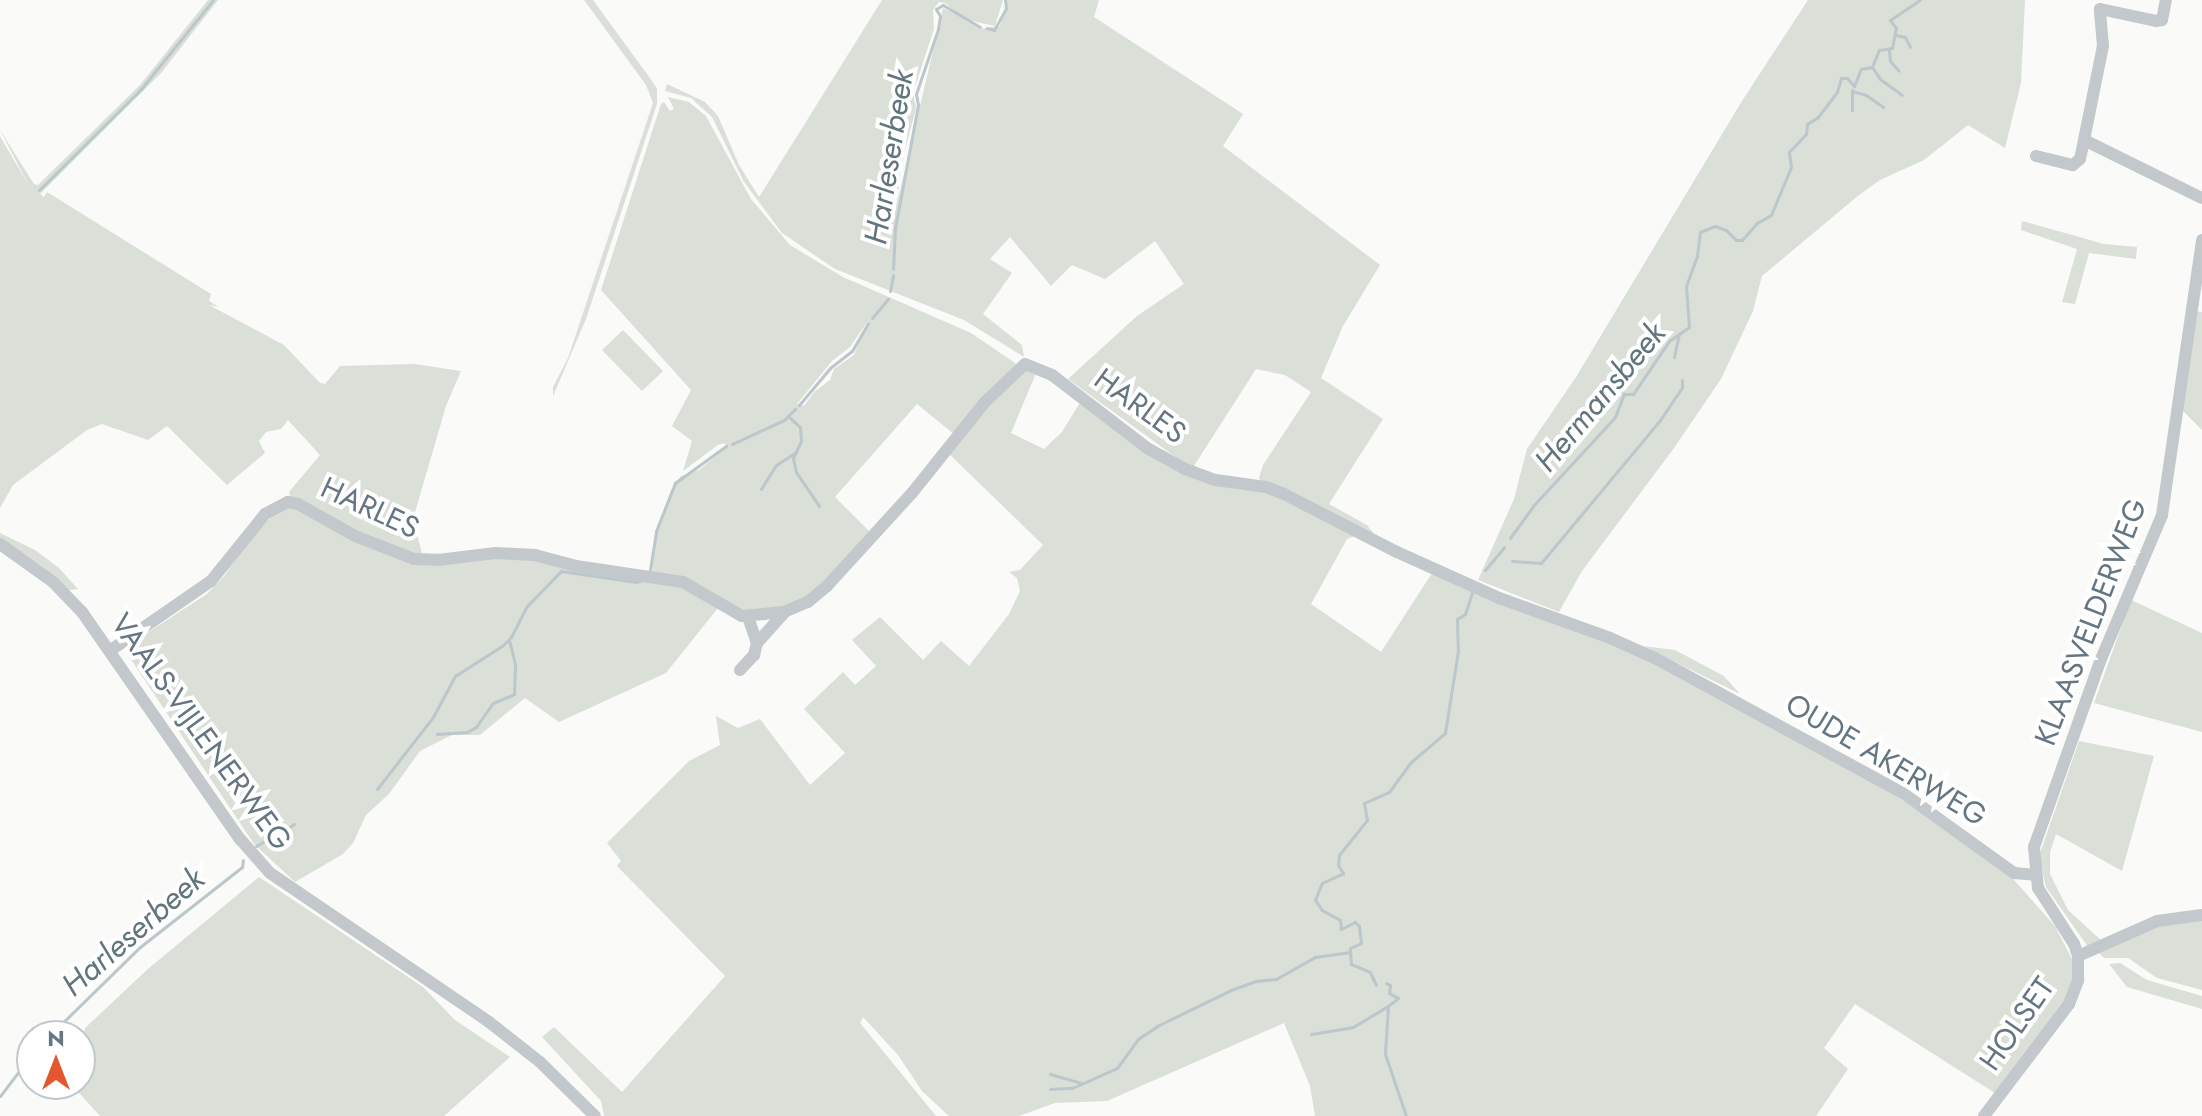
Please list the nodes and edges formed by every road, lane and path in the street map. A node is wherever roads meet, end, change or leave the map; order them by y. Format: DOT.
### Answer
graph roads {
  1 [pos="2166,0"];
  2 [pos="2099,5"];
  3 [pos="2084,140"];
  4 [pos="2036,156"];
  5 [pos="2202,198"];
  6 [pos="2202,240"];
  7 [pos="0,544"];
  8 [pos="784,612"];
  9 [pos="748,617"];
  10 [pos="1547,617"];
  11 [pos="757,643"];
  12 [pos="111,650"];
  13 [pos="740,670"];
  14 [pos="2035,875"];
  15 [pos="2202,915"];
  16 [pos="2078,956"];
  17 [pos="595,1116"];
  18 [pos="1984,1116"];
  1 -- 2 [label="street"];
  2 -- 3 [label="street"];
  3 -- 4 [label="street"];
  3 -- 5 [label="street"];
  6 -- 14 [label="street, KLAASVELDERWEG"];
  7 -- 12 [label="street, VAALS-VIJLENERWEG"];
  8 -- 9 [label="street, HARLES"];
  8 -- 10 [label="street, HARLES"];
  8 -- 11 [label="street, HARLES"];
  9 -- 11 [label="street"];
  9 -- 12 [label="street, HARLES"];
  10 -- 14 [label="street, OUDE AKERWEG"];
  11 -- 13 [label="street, HARLES"];
  12 -- 17 [label="street, VAALS-VIJLENERWEG"];
  14 -- 16 [label="street"];
  15 -- 16 [label="street"];
  16 -- 18 [label="street, HOLSET"];
}
